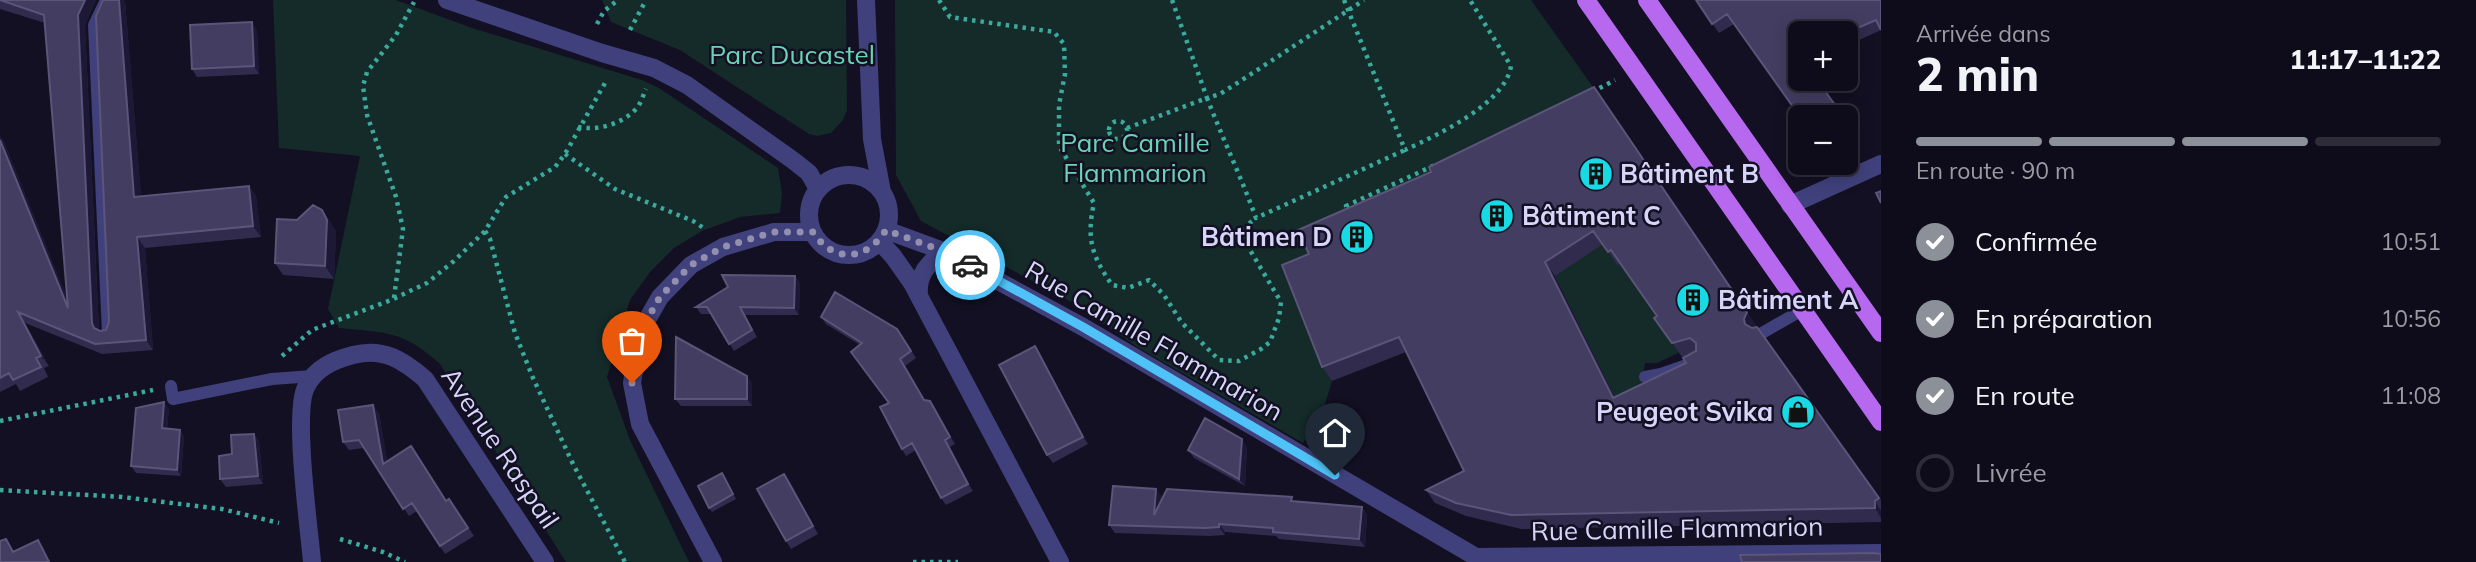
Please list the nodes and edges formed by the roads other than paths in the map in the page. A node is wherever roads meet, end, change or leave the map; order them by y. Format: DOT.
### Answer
graph roads {
  1 [pos="106,0"];
  2 [pos="447,0"];
  3 [pos="866,0"];
  4 [pos="1586,0"];
  5 [pos="1647,0"];
  6 [pos="1881,164"];
  7 [pos="818,190"];
  8 [pos="882,192"];
  9 [pos="1790,205"];
  10 [pos="813,232"];
  11 [pos="883,236"];
  12 [pos="943,251"];
  13 [pos="919,296"];
  14 [pos="1802,310"];
  15 [pos="108,333"];
  16 [pos="1762,333"];
  17 [pos="1881,333"];
  18 [pos="1698,360"];
  19 [pos="313,376"];
  20 [pos="1645,377"];
  21 [pos="171,386"];
  22 [pos="1881,422"];
  23 [pos="1881,552"];
  24 [pos="1475,559"];
  25 [pos="312,562"];
  26 [pos="545,562"];
  27 [pos="713,562"];
  28 [pos="1060,562"];
  1 -- 15 [label="lane"];
  2 -- 7 [label="street"];
  3 -- 8 [label="street"];
  4 -- 14 [label="main road"];
  5 -- 9 [label="main road"];
  6 -- 9 [label="street"];
  7 -- 8 [label="street"];
  7 -- 10 [label="street"];
  8 -- 11 [label="street"];
  9 -- 17 [label="main road"];
  10 -- 11 [label="street"];
  10 -- 27 [label="street"];
  11 -- 12 [label="street, Rue Camille Flammarion"];
  11 -- 13 [label="street"];
  12 -- 13 [label="street"];
  12 -- 24 [label="street, Rue Camille Flammarion"];
  13 -- 28 [label="street"];
  14 -- 16 [label="lane"];
  14 -- 22 [label="main road"];
  18 -- 20 [label="lane"];
  19 -- 21 [label="lane"];
  19 -- 25 [label="street"];
  19 -- 26 [label="street, Avenue Raspail"];
  23 -- 24 [label="street, Rue Camille Flammarion"];
}
